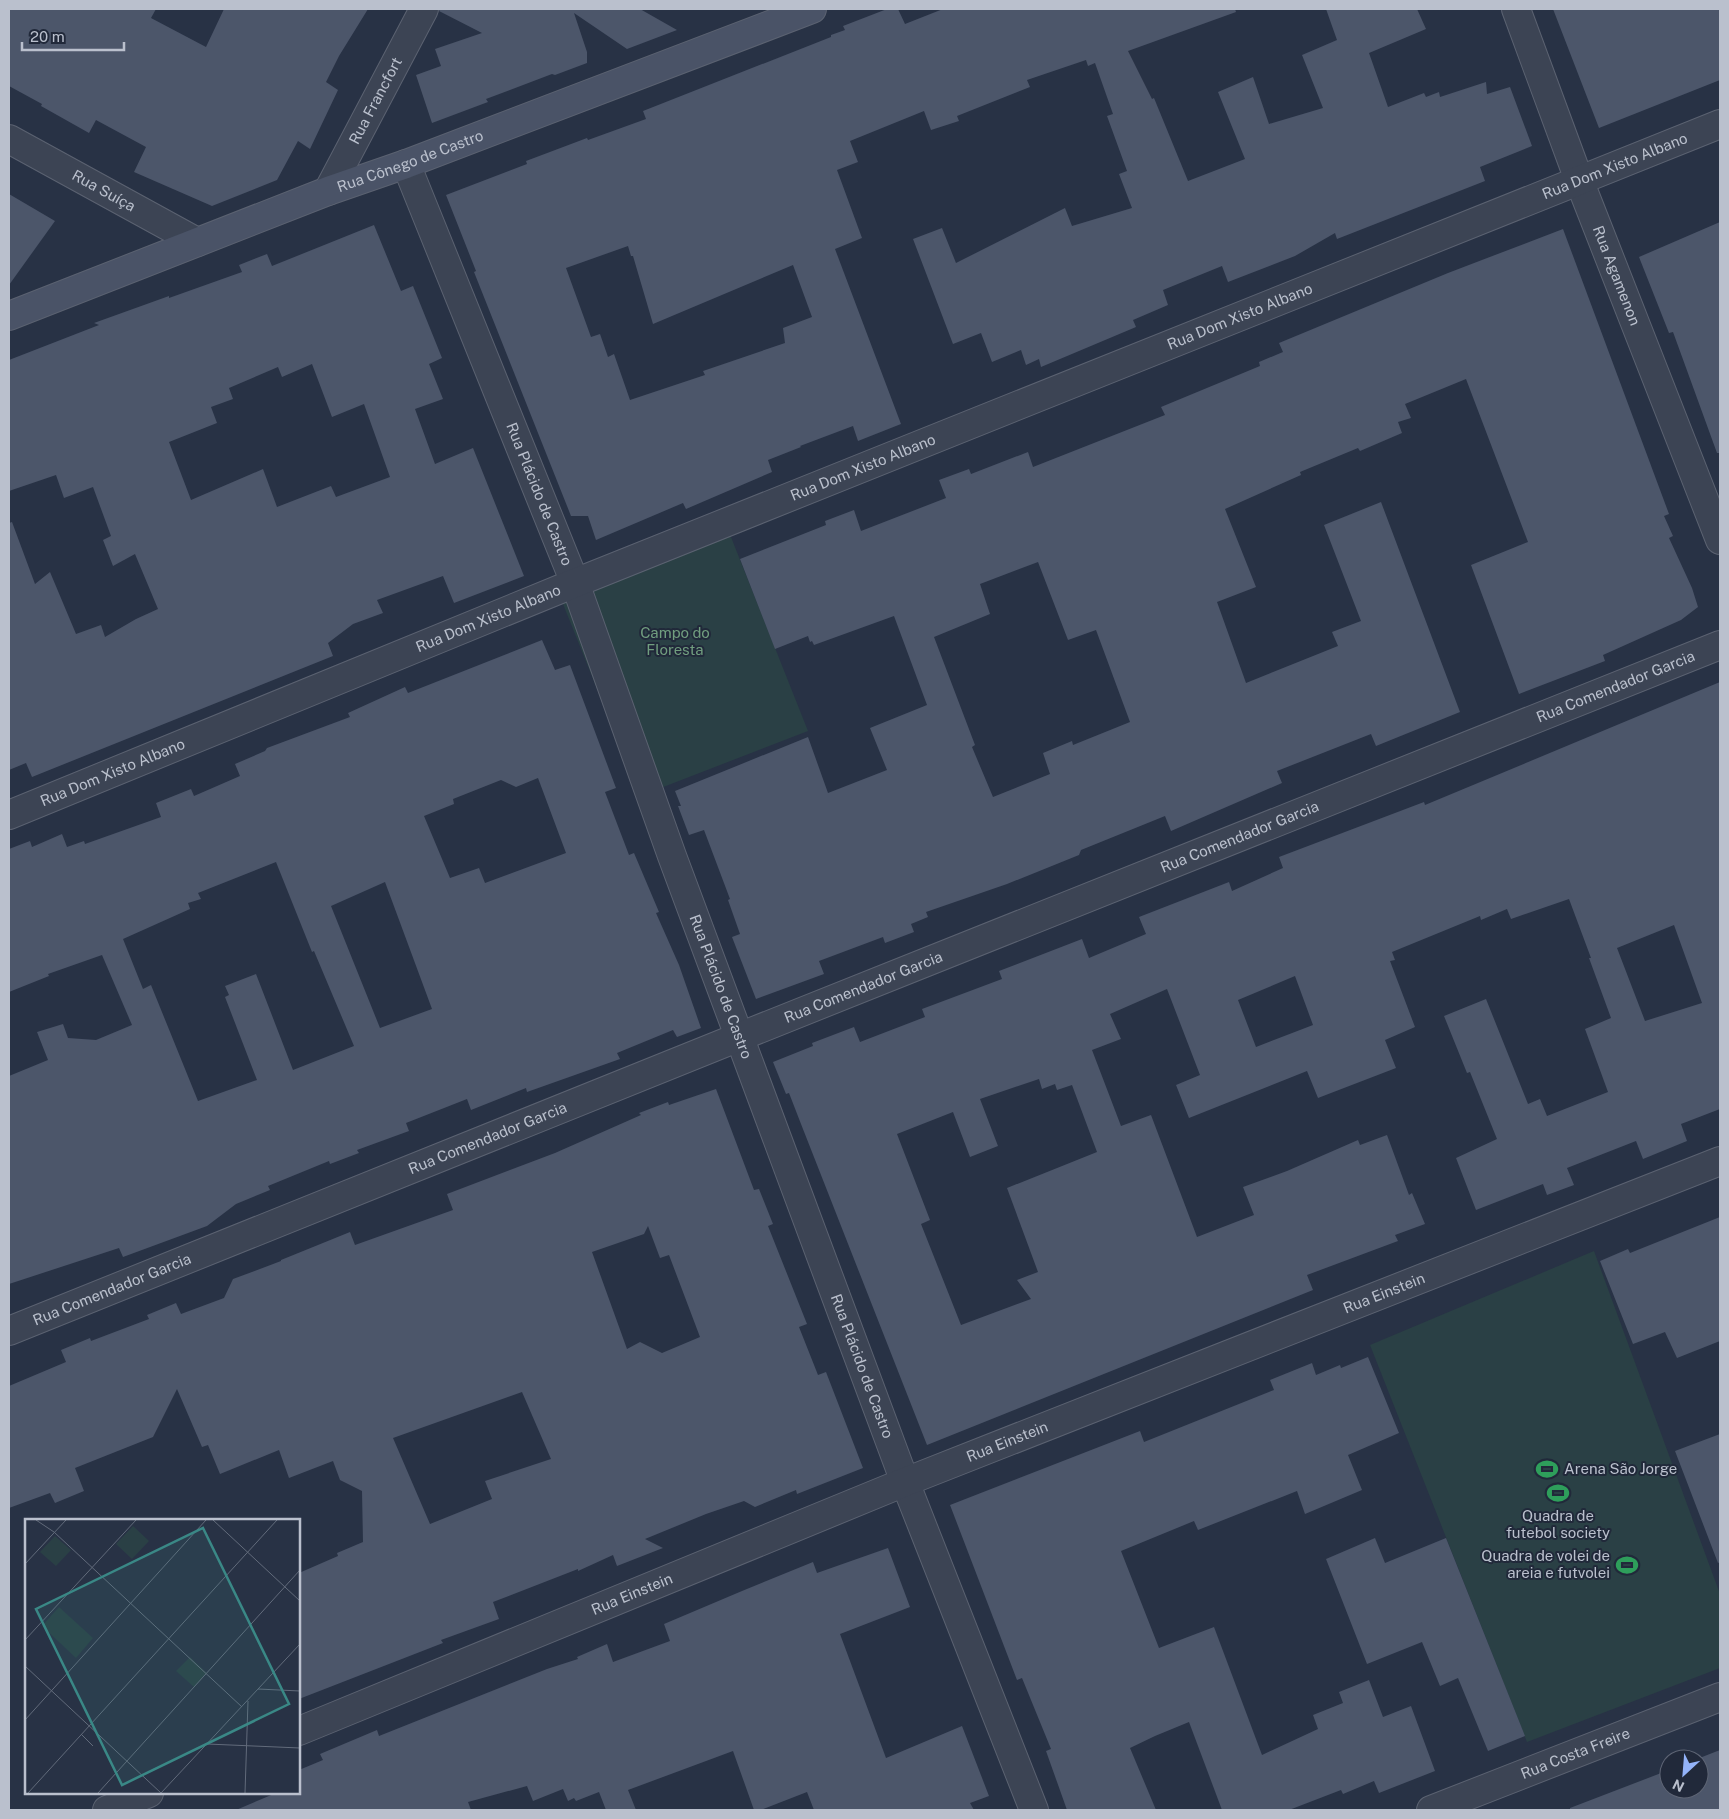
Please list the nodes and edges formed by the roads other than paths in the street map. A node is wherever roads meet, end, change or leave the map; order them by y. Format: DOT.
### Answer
graph roads {
  1 [pos="424,9"];
  2 [pos="812,9"];
  3 [pos="1516,9"];
  4 [pos="1720,124"];
  5 [pos="9,140"];
  6 [pos="406,164"];
  7 [pos="1579,180"];
  8 [pos="328,191"];
  9 [pos="197,242"];
  10 [pos="9,316"];
  11 [pos="1720,540"];
  12 [pos="575,583"];
  13 [pos="1720,645"];
  14 [pos="9,815"];
  15 [pos="739,1037"];
  16 [pos="1720,1161"];
  17 [pos="9,1332"];
  18 [pos="905,1482"];
  19 [pos="1720,1697"];
  20 [pos="300,1731"];
  21 [pos="147,1794"];
  22 [pos="107,1810"];
  23 [pos="1034,1810"];
  24 [pos="1431,1810"];
  1 -- 8 [label="street, Rua Francfort"];
  2 -- 6 [label="main road, Rua Cônego de Castro"];
  3 -- 7 [label="street, Rua Agamenon"];
  4 -- 7 [label="street, Rua Dom Xisto Albano"];
  5 -- 9 [label="street, Rua Suíça"];
  6 -- 8 [label="main road, Rua Cônego de Castro"];
  6 -- 12 [label="street, Rua Plácido de Castro"];
  7 -- 11 [label="street, Rua Agamenon"];
  7 -- 12 [label="street, Rua Dom Xisto Albano"];
  8 -- 9 [label="main road, Rua Cônego de Castro"];
  9 -- 10 [label="main road, Rua Cônego de Castro"];
  12 -- 14 [label="street, Rua Dom Xisto Albano"];
  12 -- 15 [label="street, Rua Plácido de Castro"];
  13 -- 15 [label="street, Rua Comendador Garcia"];
  15 -- 17 [label="street, Rua Comendador Garcia"];
  15 -- 18 [label="street, Rua Plácido de Castro"];
  16 -- 18 [label="street, Rua Einstein"];
  18 -- 20 [label="street, Rua Einstein"];
  18 -- 23 [label="street, Rua Plácido de Castro"];
  19 -- 24 [label="street, Rua Costa Freire"];
  21 -- 22 [label="street"];
}
